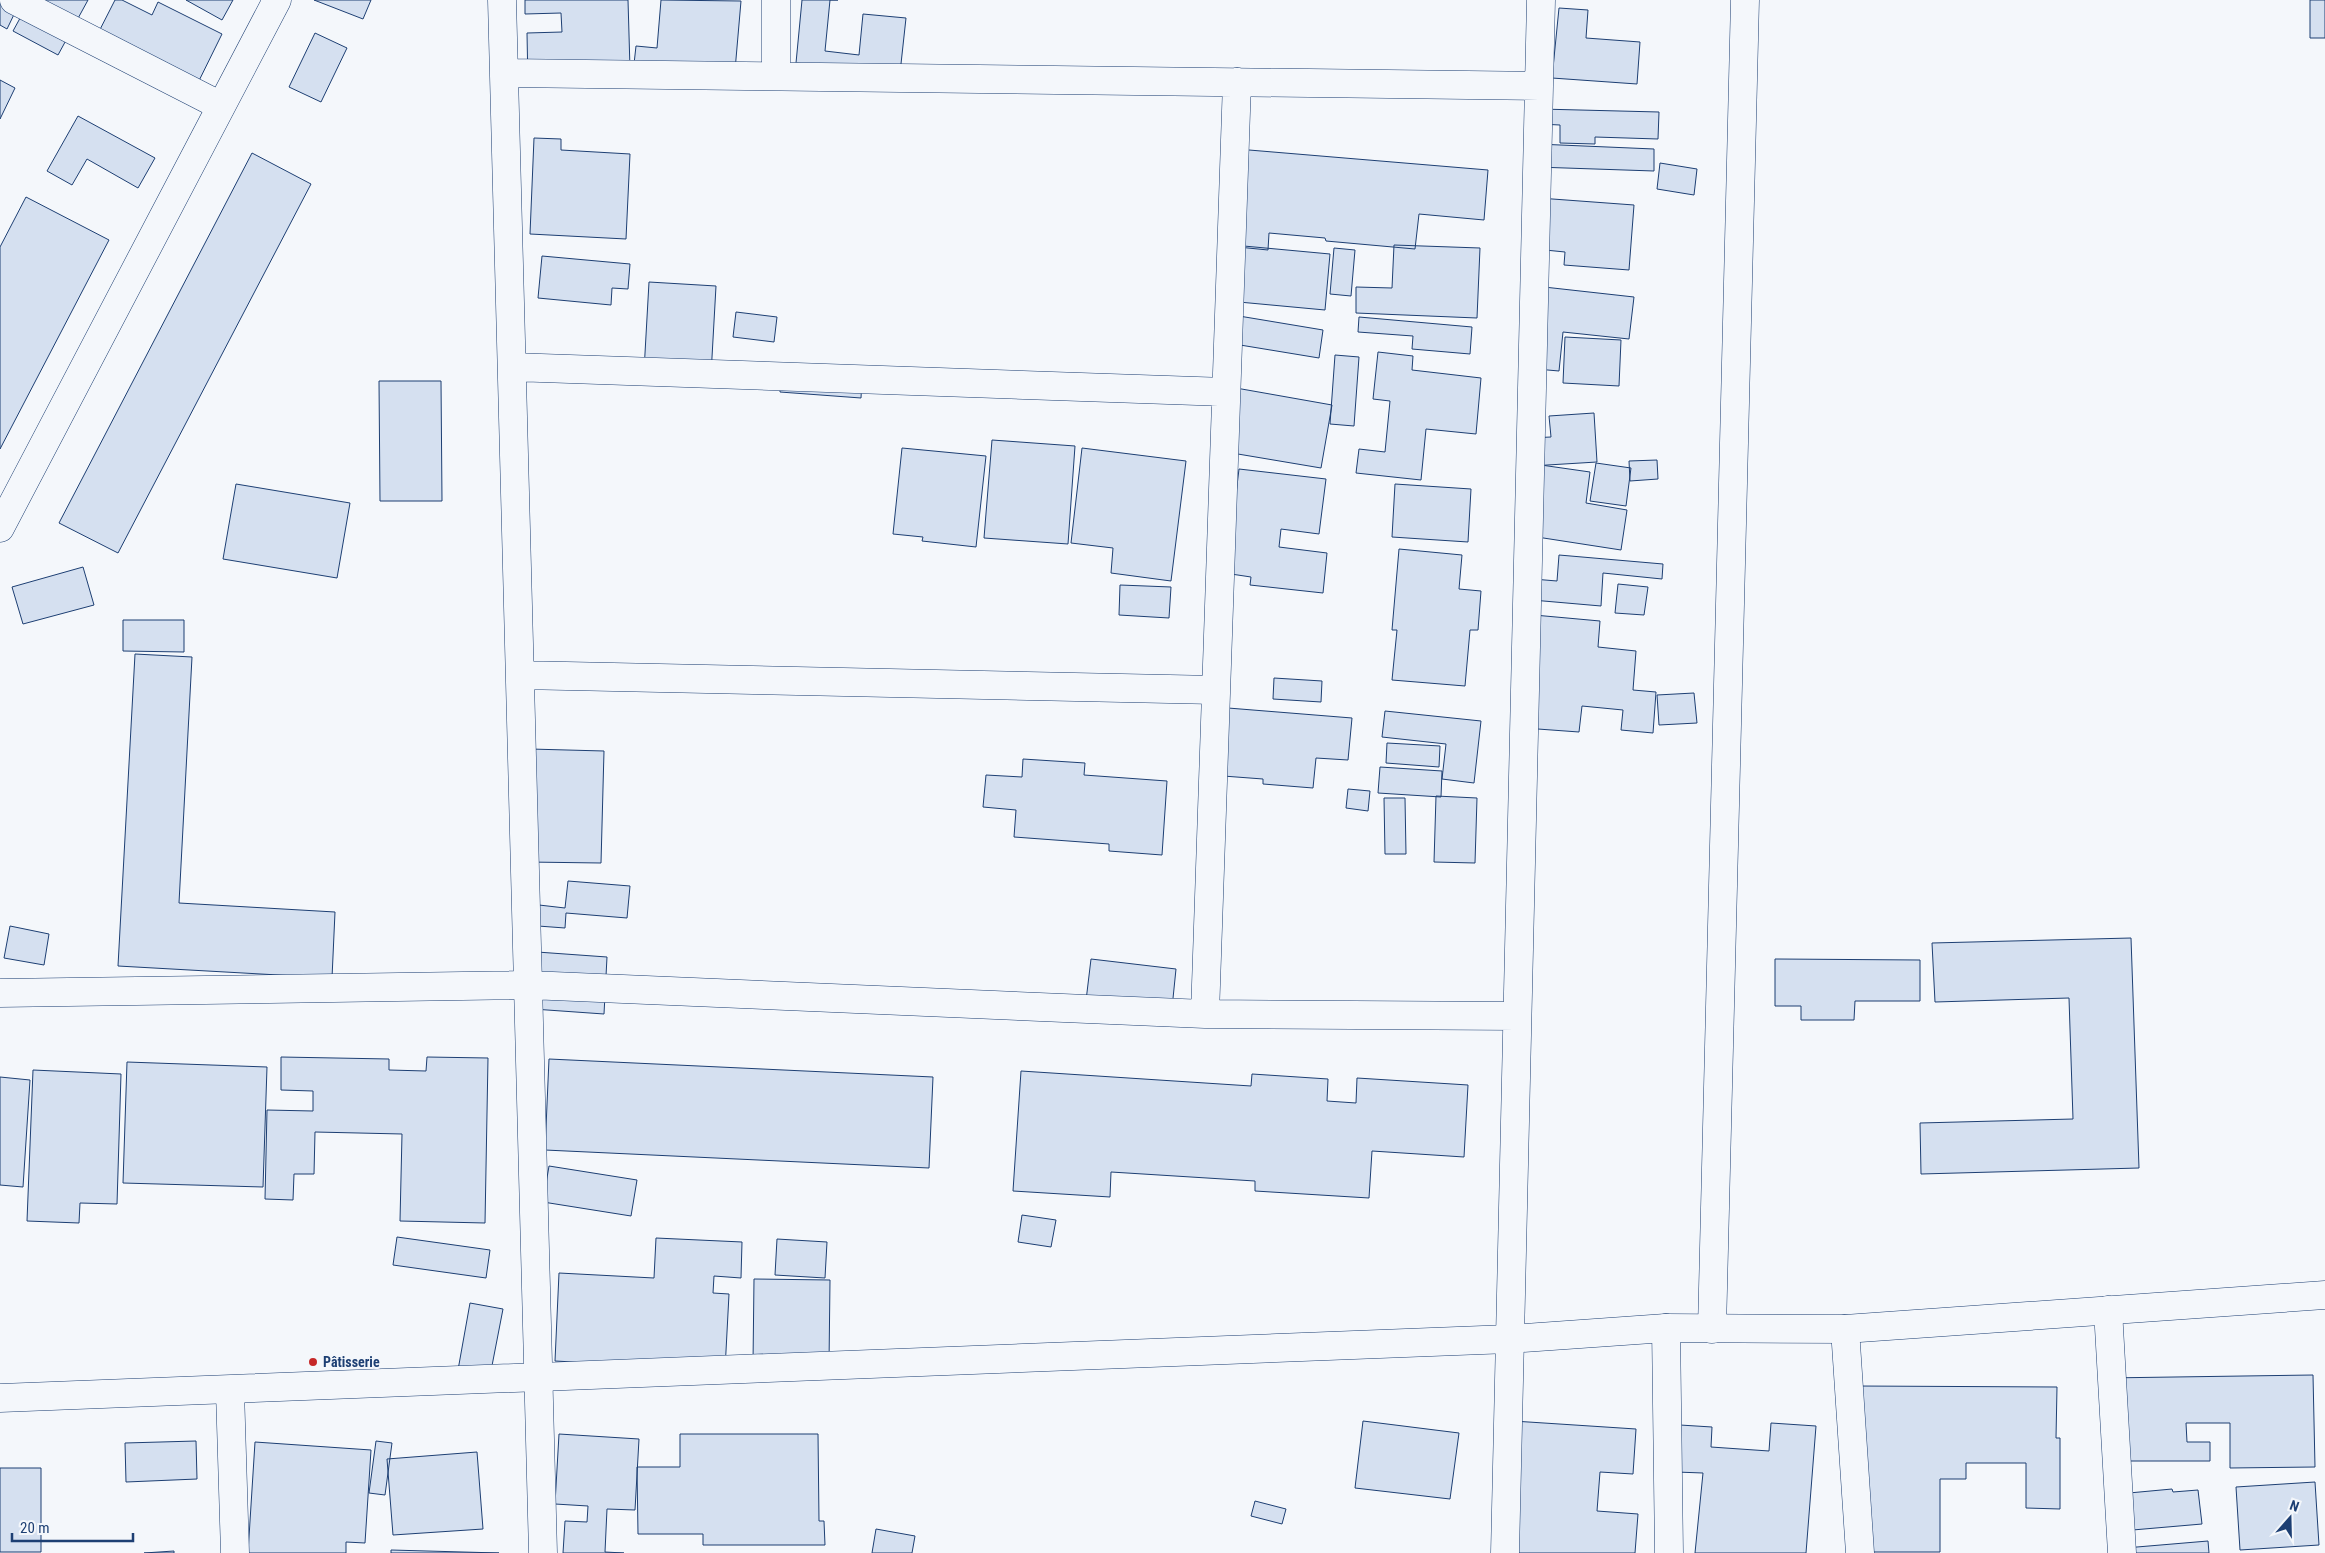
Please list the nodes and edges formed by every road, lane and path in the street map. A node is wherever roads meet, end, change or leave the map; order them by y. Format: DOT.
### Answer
graph roads {
  1 [pos="14,0"];
  2 [pos="277,0"];
  3 [pos="502,0"];
  4 [pos="776,0"];
  5 [pos="1540,0"];
  6 [pos="1745,0"];
  7 [pos="504,73"];
  8 [pos="776,76"];
  9 [pos="1237,82"];
  10 [pos="1538,86"];
  11 [pos="221,106"];
  12 [pos="512,367"];
  13 [pos="1226,392"];
  14 [pos="0,528"];
  15 [pos="520,675"];
  16 [pos="1216,690"];
  17 [pos="529,985"];
  18 [pos="0,993"];
  19 [pos="1205,1014"];
  20 [pos="1517,1016"];
  21 [pos="2325,1295"];
  22 [pos="2108,1310"];
  23 [pos="1666,1328"];
  24 [pos="1712,1329"];
  25 [pos="1845,1329"];
  26 [pos="1509,1339"];
  27 [pos="539,1379"];
  28 [pos="230,1391"];
  29 [pos="0,1398"];
  30 [pos="235,1553"];
  31 [pos="543,1553"];
  32 [pos="1505,1553"];
  33 [pos="1669,1553"];
  34 [pos="1860,1553"];
  35 [pos="2122,1553"];
  1 -- 11 [label="street"];
  2 -- 11 [label="street"];
  3 -- 7 [label="street"];
  4 -- 8 [label="street"];
  5 -- 10 [label="street"];
  6 -- 24 [label="street"];
  7 -- 8 [label="street"];
  7 -- 12 [label="street"];
  8 -- 9 [label="street"];
  9 -- 10 [label="street"];
  9 -- 13 [label="street"];
  10 -- 20 [label="street"];
  11 -- 14 [label="street"];
  12 -- 13 [label="street"];
  12 -- 15 [label="street"];
  13 -- 16 [label="street"];
  15 -- 16 [label="street"];
  15 -- 17 [label="street"];
  16 -- 19 [label="street"];
  17 -- 18 [label="street"];
  17 -- 19 [label="street"];
  17 -- 27 [label="street"];
  19 -- 20 [label="street"];
  20 -- 26 [label="street"];
  21 -- 22 [label="street"];
  22 -- 25 [label="street"];
  22 -- 35 [label="street"];
  23 -- 24 [label="street"];
  23 -- 26 [label="street"];
  23 -- 33 [label="street"];
  24 -- 25 [label="street"];
  25 -- 34 [label="street"];
  26 -- 27 [label="street"];
  26 -- 32 [label="street"];
  27 -- 28 [label="street"];
  27 -- 31 [label="street"];
  28 -- 29 [label="street"];
  28 -- 30 [label="street"];
}
